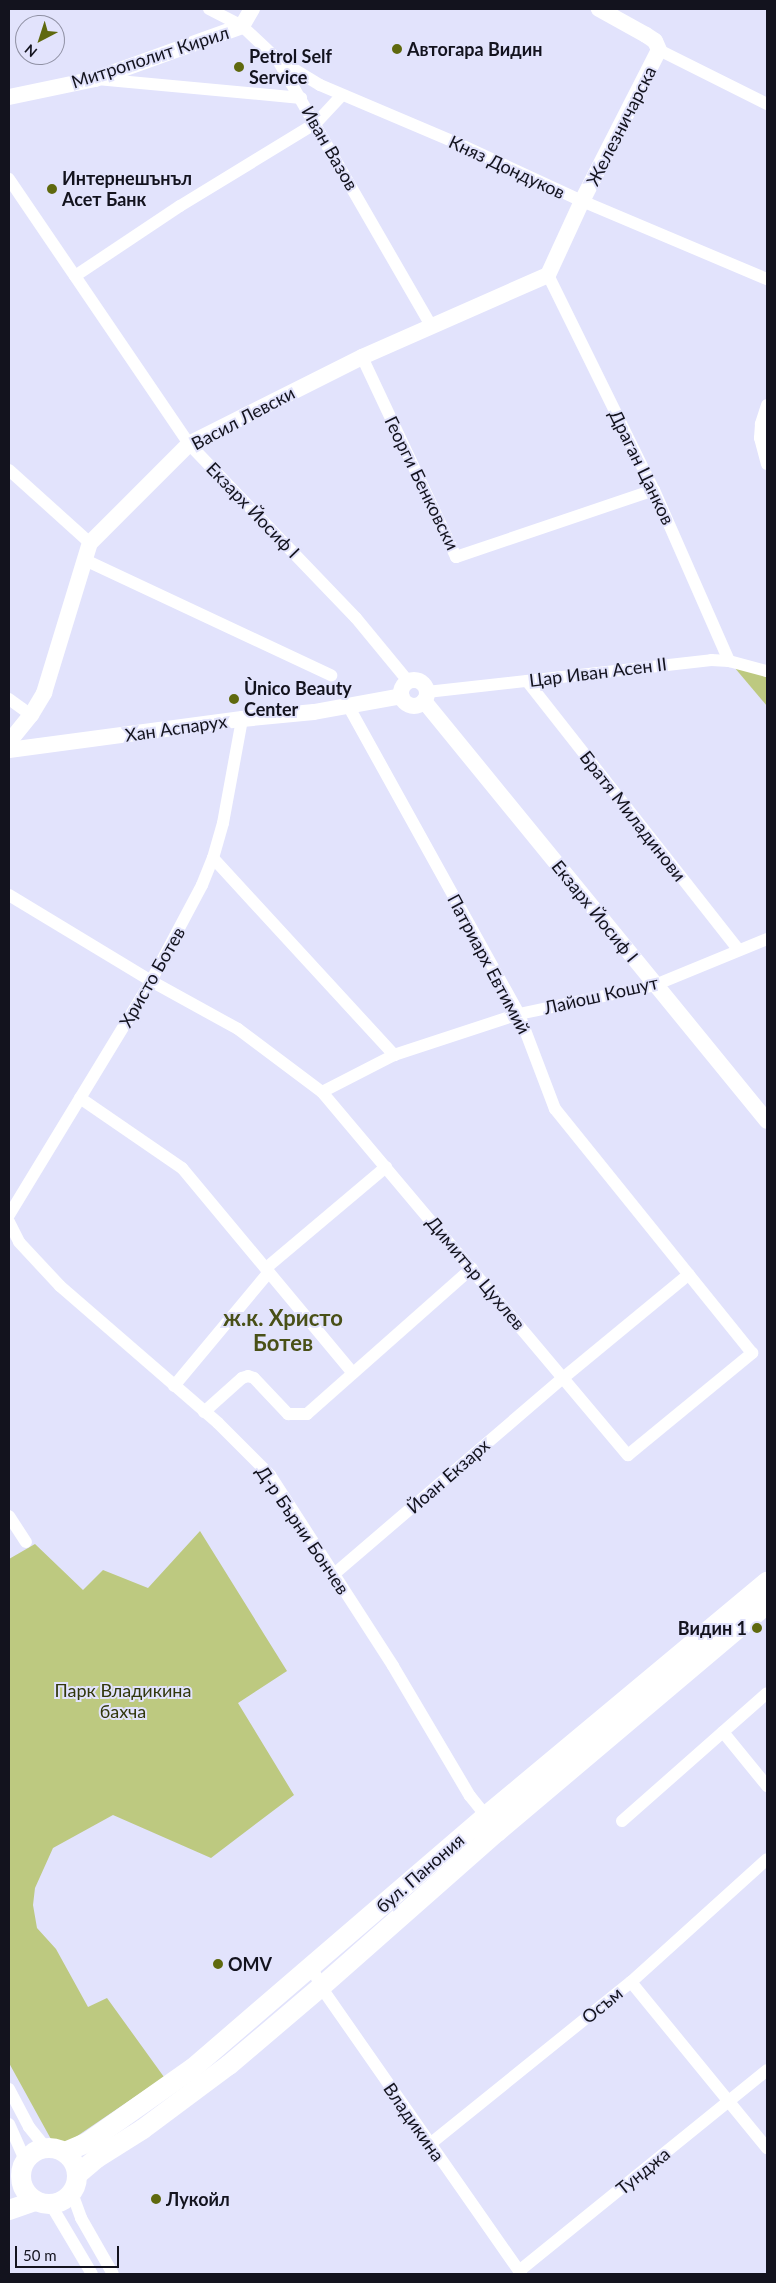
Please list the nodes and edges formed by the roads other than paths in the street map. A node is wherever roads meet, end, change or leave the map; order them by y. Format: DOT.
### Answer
graph roads {
  1 [pos="209,9"];
  2 [pos="252,9"];
  3 [pos="599,9"];
  4 [pos="242,26"];
  5 [pos="659,50"];
  6 [pos="277,59"];
  7 [pos="95,79"];
  8 [pos="342,95"];
  9 [pos="9,97"];
  10 [pos="301,98"];
  11 [pos="767,104"];
  12 [pos="316,123"];
  13 [pos="9,179"];
  14 [pos="582,201"];
  15 [pos="548,275"];
  16 [pos="75,276"];
  17 [pos="767,279"];
  18 [pos="431,326"];
  19 [pos="362,358"];
  20 [pos="767,405"];
  21 [pos="190,444"];
  22 [pos="767,464"];
  23 [pos="9,470"];
  24 [pos="654,490"];
  25 [pos="90,543"];
  26 [pos="86,560"];
  27 [pos="729,661"];
  28 [pos="767,671"];
  29 [pos="331,675"];
  30 [pos="408,681"];
  31 [pos="527,681"];
  32 [pos="402,696"];
  33 [pos="426,696"];
  34 [pos="9,699"];
  35 [pos="348,706"];
  36 [pos="31,715"];
  37 [pos="242,719"];
  38 [pos="9,742"];
  39 [pos="9,750"];
  40 [pos="213,858"];
  41 [pos="9,895"];
  42 [pos="767,939"];
  43 [pos="739,950"];
  44 [pos="151,982"];
  45 [pos="655,985"];
  46 [pos="519,1014"];
  47 [pos="394,1055"];
  48 [pos="322,1092"];
  49 [pos="80,1098"];
  50 [pos="767,1121"];
  51 [pos="386,1167"];
  52 [pos="9,1214"];
  53 [pos="9,1222"];
  54 [pos="472,1268"];
  55 [pos="267,1270"];
  56 [pos="689,1274"];
  57 [pos="353,1373"];
  58 [pos="563,1378"];
  59 [pos="174,1386"];
  60 [pos="204,1412"];
  61 [pos="628,1455"];
  62 [pos="9,1516"];
  63 [pos="26,1542"];
  64 [pos="333,1575"];
  65 [pos="767,1582"];
  66 [pos="767,1604"];
  67 [pos="767,1693"];
  68 [pos="723,1732"];
  69 [pos="767,1786"];
  70 [pos="486,1816"];
  71 [pos="622,1821"];
  72 [pos="767,1859"];
  73 [pos="312,1967"];
  74 [pos="631,1982"];
  75 [pos="321,1987"];
  76 [pos="767,2070"];
  77 [pos="9,2089"];
  78 [pos="730,2101"];
  79 [pos="9,2124"];
  80 [pos="430,2144"];
  81 [pos="767,2148"];
  82 [pos="56,2150"];
  83 [pos="18,2175"];
  84 [pos="75,2184"];
  85 [pos="43,2203"];
  86 [pos="9,2210"];
  87 [pos="520,2273"];
  88 [pos="92,2274"];
  89 [pos="113,2274"];
  1 -- 4 [label="street, Княз Дондуков"];
  2 -- 4 [label="street, Митрополит Кирил"];
  3 -- 5 [label="street, Железничарска"];
  4 -- 6 [label="street, Княз Дондуков"];
  4 -- 7 [label="street, Митрополит Кирил"];
  5 -- 11 [label="street, Железничарска"];
  5 -- 14 [label="street, Железничарска"];
  6 -- 8 [label="street, Княз Дондуков"];
  6 -- 10 [label="street, Княз Дондуков"];
  7 -- 9 [label="street, Митрополит Кирил"];
  7 -- 10 [label="street, Иван Вазов"];
  8 -- 12 [label="street"];
  8 -- 14 [label="street, Княз Дондуков"];
  10 -- 12 [label="street, Иван Вазов"];
  12 -- 16 [label="street"];
  12 -- 18 [label="street, Иван Вазов"];
  13 -- 16 [label="street, Екзарх Йосиф I"];
  14 -- 15 [label="street"];
  14 -- 17 [label="street, Княз Дондуков"];
  15 -- 18 [label="street, Васил Левски"];
  15 -- 24 [label="street, Драган Цанков"];
  16 -- 21 [label="street, Екзарх Йосиф I"];
  18 -- 19 [label="street, Васил Левски"];
  19 -- 21 [label="street, Васил Левски"];
  19 -- 24 [label="street, Георги Бенковски"];
  20 -- 22 [label="street"];
  21 -- 25 [label="street, Васил Левски"];
  21 -- 30 [label="street, Екзарх Йосиф I"];
  23 -- 25 [label="street"];
  24 -- 27 [label="street, Драган Цанков"];
  25 -- 26 [label="street"];
  26 -- 29 [label="street"];
  26 -- 36 [label="street"];
  27 -- 28 [label="street, Цар Иван Асен II"];
  27 -- 31 [label="street, Цар Иван Асен II"];
  30 -- 32 [label="street"];
  30 -- 33 [label="street"];
  31 -- 33 [label="street, Цар Иван Асен II"];
  31 -- 43 [label="street, Братя Миладинови"];
  32 -- 33 [label="street"];
  32 -- 35 [label="street, Хан Аспарух"];
  33 -- 45 [label="street, Екзарх Йосиф I"];
  34 -- 36 [label="street"];
  35 -- 37 [label="street, Хан Аспарух"];
  35 -- 46 [label="street, Патриарх Евтимий"];
  36 -- 38 [label="street"];
  37 -- 39 [label="street, Хан Аспарух"];
  37 -- 40 [label="street, Христо Ботев"];
  40 -- 44 [label="street, Христо Ботев"];
  40 -- 47 [label="street"];
  41 -- 44 [label="street"];
  42 -- 43 [label="street, Лайош Кошут"];
  43 -- 45 [label="street, Лайош Кошут"];
  44 -- 48 [label="street, Димитър Цухлев"];
  44 -- 49 [label="street, Христо Ботев"];
  45 -- 46 [label="street, Лайош Кошут"];
  45 -- 50 [label="street, Екзарх Йосиф I"];
  46 -- 47 [label="street, Лайош Кошут"];
  46 -- 56 [label="street, Патриарх Евтимий"];
  47 -- 48 [label="street, Лайош Кошут"];
  48 -- 51 [label="street, Димитър Цухлев"];
  49 -- 52 [label="street, Христо Ботев"];
  49 -- 55 [label="street"];
  51 -- 54 [label="street, Димитър Цухлев"];
  51 -- 55 [label="street"];
  53 -- 59 [label="street, Д-р Бърни Бончев"];
  54 -- 57 [label="street"];
  54 -- 58 [label="street, Димитър Цухлев"];
  55 -- 57 [label="street"];
  55 -- 59 [label="street"];
  56 -- 58 [label="street, Йоан Екзарх"];
  56 -- 61 [label="street, Патриарх Евтимий"];
  57 -- 60 [label="street"];
  58 -- 61 [label="street, Димитър Цухлев"];
  58 -- 64 [label="street, Йоан Екзарх"];
  59 -- 60 [label="street, Д-р Бърни Бончев"];
  60 -- 64 [label="street, Д-р Бърни Бончев"];
  62 -- 63 [label="street"];
  64 -- 70 [label="street, Д-р Бърни Бончев"];
  65 -- 70 [label="main road, бул. Панония"];
  66 -- 75 [label="main road, бул. Панония"];
  67 -- 68 [label="street"];
  68 -- 69 [label="street"];
  68 -- 71 [label="street"];
  70 -- 73 [label="main road, бул. Панония"];
  72 -- 74 [label="street, Осъм"];
  73 -- 75 [label="street, Владикина"];
  73 -- 82 [label="main road, бул. Панония"];
  74 -- 78 [label="street"];
  74 -- 80 [label="street, Осъм"];
  75 -- 80 [label="street, Владикина"];
  75 -- 84 [label="main road, бул. Панония"];
  76 -- 78 [label="street, Тунджа"];
  77 -- 82 [label="street"];
  78 -- 81 [label="street"];
  78 -- 87 [label="street, Тунджа"];
  79 -- 83 [label="street"];
  80 -- 87 [label="street, Владикина"];
  82 -- 83 [label="main road, бул. Панония"];
  82 -- 84 [label="main road"];
  83 -- 85 [label="main road"];
  84 -- 85 [label="main road, бул. Панония"];
  84 -- 89 [label="street"];
  85 -- 86 [label="main road, бул. Панония"];
  85 -- 88 [label="street"];
}
